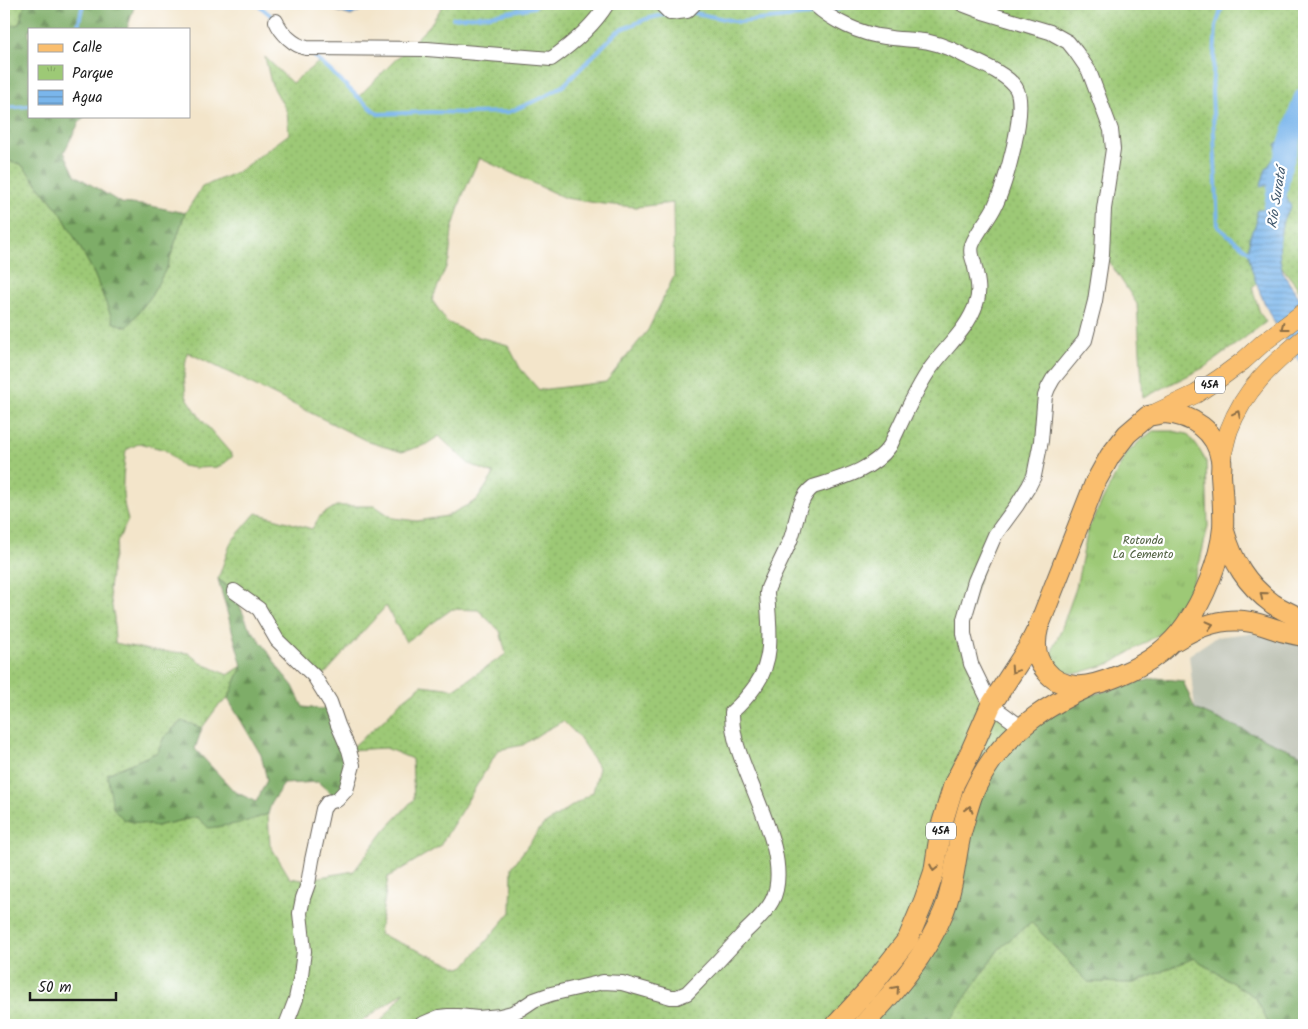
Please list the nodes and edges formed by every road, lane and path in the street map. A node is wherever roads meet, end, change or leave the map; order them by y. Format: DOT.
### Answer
graph roads {
  1 [pos="607,4"];
  2 [pos="664,4"];
  3 [pos="694,4"];
  4 [pos="814,4"];
  5 [pos="962,4"];
  6 [pos="276,21"];
  7 [pos="1304,312"];
  8 [pos="1304,338"];
  9 [pos="1148,416"];
  10 [pos="1221,460"];
  11 [pos="1223,528"];
  12 [pos="234,591"];
  13 [pos="1304,620"];
  14 [pos="1038,628"];
  15 [pos="1304,636"];
  16 [pos="1166,646"];
  17 [pos="1097,683"];
  18 [pos="992,705"];
  19 [pos="1021,727"];
  20 [pos="286,1025"];
  21 [pos="420,1025"];
  22 [pos="836,1025"];
  23 [pos="863,1025"];
  1 -- 6 [label="street"];
  2 -- 3 [label="street"];
  4 -- 21 [label="street"];
  5 -- 18 [label="street"];
  7 -- 9 [label="main road, 45A, one-way"];
  10 -- 8 [label="main road, 45A, one-way"];
  9 -- 10 [label="highway, 45A"];
  9 -- 14 [label="highway, 45A"];
  10 -- 11 [label="highway, 45A"];
  13 -- 11 [label="highway, one-way"];
  11 -- 16 [label="highway, 45A"];
  12 -- 20 [label="street"];
  14 -- 17 [label="highway, 45A"];
  14 -- 18 [label="highway, 45A, one-way"];
  16 -- 15 [label="highway, one-way"];
  16 -- 17 [label="highway, 45A"];
  17 -- 19 [label="highway, 45A"];
  18 -- 19 [label="street"];
  18 -- 22 [label="highway, 45A, one-way"];
  23 -- 19 [label="highway, 45A, one-way"];
}
